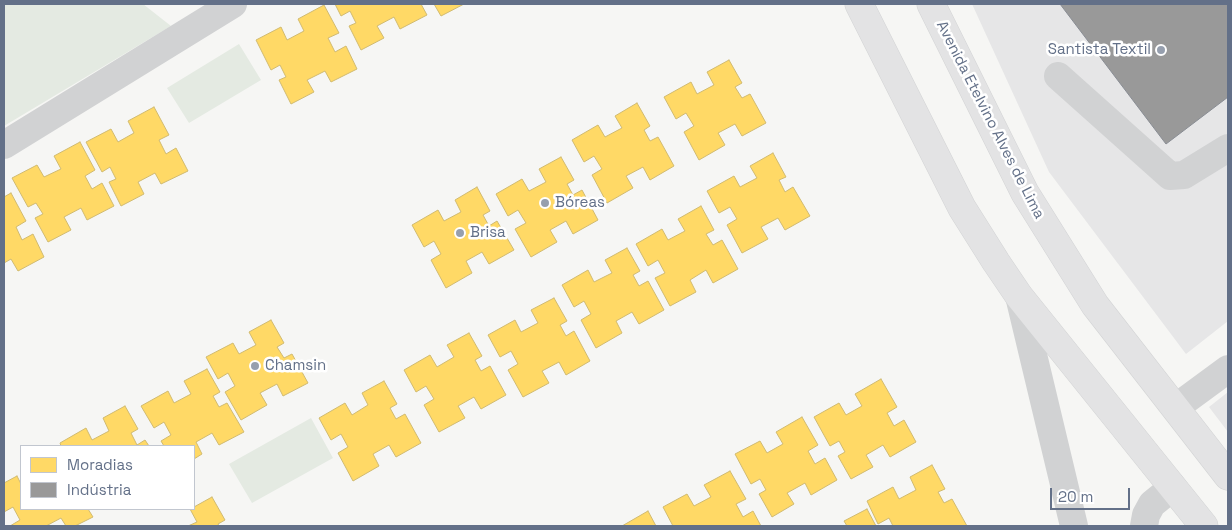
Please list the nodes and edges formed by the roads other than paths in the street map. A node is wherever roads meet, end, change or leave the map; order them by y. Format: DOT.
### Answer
graph roads {
  1 [pos="233,4"];
  2 [pos="859,4"];
  3 [pos="931,4"];
  4 [pos="1058,76"];
  5 [pos="4,145"];
  6 [pos="1228,148"];
  7 [pos="1019,296"];
  8 [pos="1228,369"];
  9 [pos="1175,408"];
  10 [pos="1228,476"];
  11 [pos="1173,487"];
  12 [pos="1074,526"];
  13 [pos="1144,526"];
  14 [pos="1204,526"];
  1 -- 5 [label="street"];
  2 -- 7 [label="main road"];
  3 -- 9 [label="main road, Avenida Etelvino Alves de Lima"];
  4 -- 6 [label="street"];
  7 -- 11 [label="main road"];
  7 -- 12 [label="street"];
  8 -- 9 [label="street"];
  9 -- 10 [label="main road, Avenida Etelvino Alves de Lima"];
  11 -- 13 [label="street"];
  11 -- 14 [label="main road"];
}
